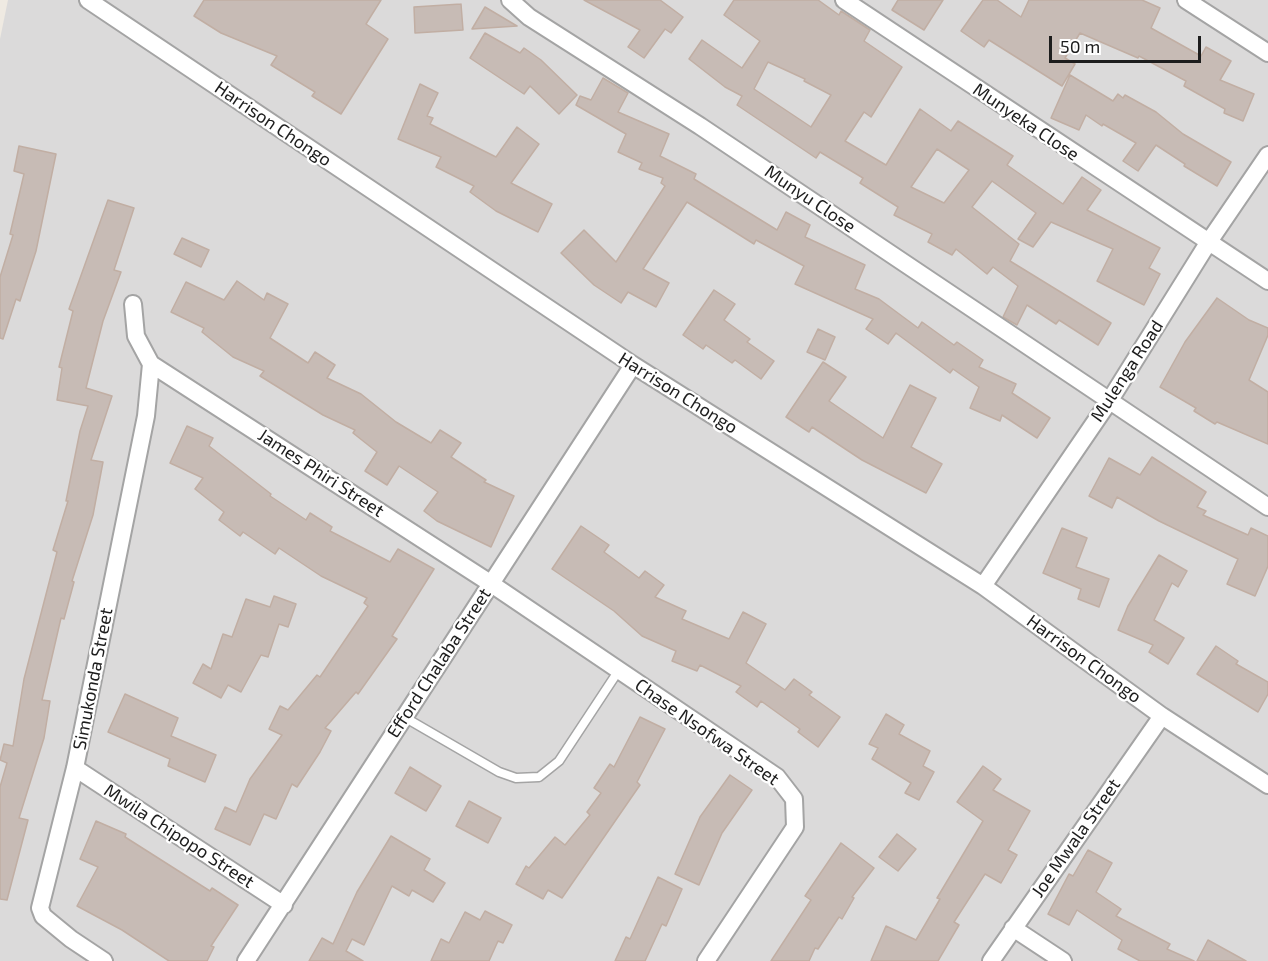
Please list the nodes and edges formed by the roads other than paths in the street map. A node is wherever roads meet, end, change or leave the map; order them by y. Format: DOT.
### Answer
graph roads {
  1 [pos="88,0"];
  2 [pos="510,0"];
  3 [pos="844,0"];
  4 [pos="1186,0"];
  5 [pos="1268,53"];
  6 [pos="1268,155"];
  7 [pos="1208,243"];
  8 [pos="1268,281"];
  9 [pos="133,304"];
  10 [pos="151,364"];
  11 [pos="633,365"];
  12 [pos="1110,400"];
  13 [pos="1268,507"];
  14 [pos="490,583"];
  15 [pos="983,586"];
  16 [pos="619,670"];
  17 [pos="1162,716"];
  18 [pos="404,717"];
  19 [pos="75,768"];
  20 [pos="1268,785"];
  21 [pos="284,905"];
  22 [pos="1013,928"];
  23 [pos="104,961"];
  24 [pos="246,961"];
  25 [pos="706,961"];
  26 [pos="991,961"];
  27 [pos="1063,961"];
  1 -- 11 [label="street, Harrison Chongo"];
  2 -- 12 [label="street, Munyu Close"];
  3 -- 7 [label="street, Munyeka Close"];
  4 -- 5 [label="street"];
  6 -- 7 [label="street, Mulenga Road"];
  7 -- 8 [label="street, Munyeka Close"];
  7 -- 12 [label="street, Mulenga Road"];
  9 -- 10 [label="street"];
  10 -- 14 [label="street, James Phiri Street"];
  10 -- 19 [label="street, Simukonda Street"];
  11 -- 14 [label="street, Efford Chalaba Street"];
  11 -- 15 [label="street, Harrison Chongo"];
  12 -- 13 [label="street, Munyu Close"];
  12 -- 15 [label="street, Mulenga Road"];
  14 -- 16 [label="street, Chase Nsofwa Street"];
  14 -- 18 [label="street, Efford Chalaba Street"];
  15 -- 17 [label="street, Harrison Chongo"];
  16 -- 18 [label="lane"];
  16 -- 25 [label="street, Chase Nsofwa Street"];
  17 -- 20 [label="street, Harrison Chongo"];
  17 -- 22 [label="street, Joe Mwala Street"];
  18 -- 21 [label="street, Efford Chalaba Street"];
  19 -- 21 [label="street, Mwila Chipopo Street"];
  19 -- 23 [label="street, Simukonda Street"];
  21 -- 24 [label="street, Efford Chalaba Street"];
  22 -- 26 [label="street, Joe Mwala Street"];
  22 -- 27 [label="street"];
}
